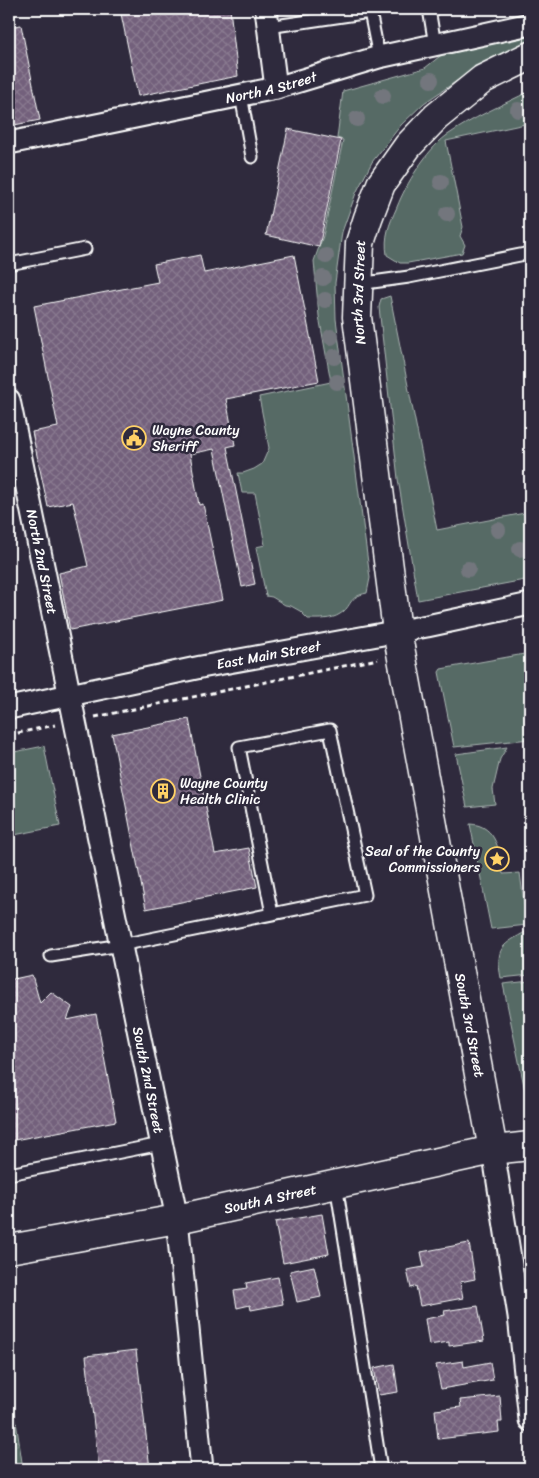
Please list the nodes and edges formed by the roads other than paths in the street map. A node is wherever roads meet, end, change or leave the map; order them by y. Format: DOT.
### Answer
graph roads {
  1 [pos="429,9"];
  2 [pos="267,18"];
  3 [pos="530,24"];
  4 [pos="435,45"];
  5 [pos="530,56"];
  6 [pos="379,57"];
  7 [pos="276,88"];
  8 [pos="241,95"];
  9 [pos="9,143"];
  10 [pos="252,157"];
  11 [pos="85,248"];
  12 [pos="530,253"];
  13 [pos="9,264"];
  14 [pos="358,284"];
  15 [pos="9,400"];
  16 [pos="530,604"];
  17 [pos="397,631"];
  18 [pos="70,695"];
  19 [pos="9,708"];
  20 [pos="272,914"];
  21 [pos="121,945"];
  22 [pos="51,956"];
  23 [pos="161,1144"];
  24 [pos="530,1146"];
  25 [pos="493,1150"];
  26 [pos="9,1174"];
  27 [pos="336,1184"];
  28 [pos="177,1219"];
  29 [pos="9,1249"];
  30 [pos="530,1420"];
  31 [pos="202,1469"];
  32 [pos="381,1469"];
  1 -- 4 [label="lane"];
  2 -- 6 [label="lane"];
  2 -- 7 [label="street"];
  3 -- 4 [label="street, North A Street"];
  4 -- 6 [label="street, North A Street"];
  5 -- 14 [label="main road, North 3rd Street"];
  6 -- 7 [label="street, North A Street"];
  7 -- 8 [label="street, North A Street"];
  8 -- 9 [label="street, North A Street"];
  8 -- 10 [label="lane"];
  11 -- 13 [label="lane"];
  12 -- 14 [label="lane"];
  14 -- 17 [label="main road, North 3rd Street"];
  15 -- 18 [label="street, North 2nd Street"];
  16 -- 17 [label="street, East Main Street"];
  17 -- 18 [label="street, East Main Street"];
  17 -- 25 [label="main road, South 3rd Street"];
  18 -- 19 [label="street, East Main Street"];
  18 -- 21 [label="street, South 2nd Street"];
  20 -- 20 [label="lane"];
  20 -- 21 [label="lane"];
  21 -- 22 [label="lane"];
  21 -- 23 [label="street, South 2nd Street"];
  23 -- 26 [label="lane"];
  23 -- 28 [label="street, South 2nd Street"];
  24 -- 25 [label="main road, South A Street"];
  25 -- 27 [label="main road, South A Street"];
  25 -- 30 [label="street, South 3rd Street"];
  27 -- 28 [label="main road, South A Street"];
  27 -- 32 [label="lane"];
  28 -- 29 [label="main road, South A Street"];
  28 -- 31 [label="street, South 2nd Street"];
}
